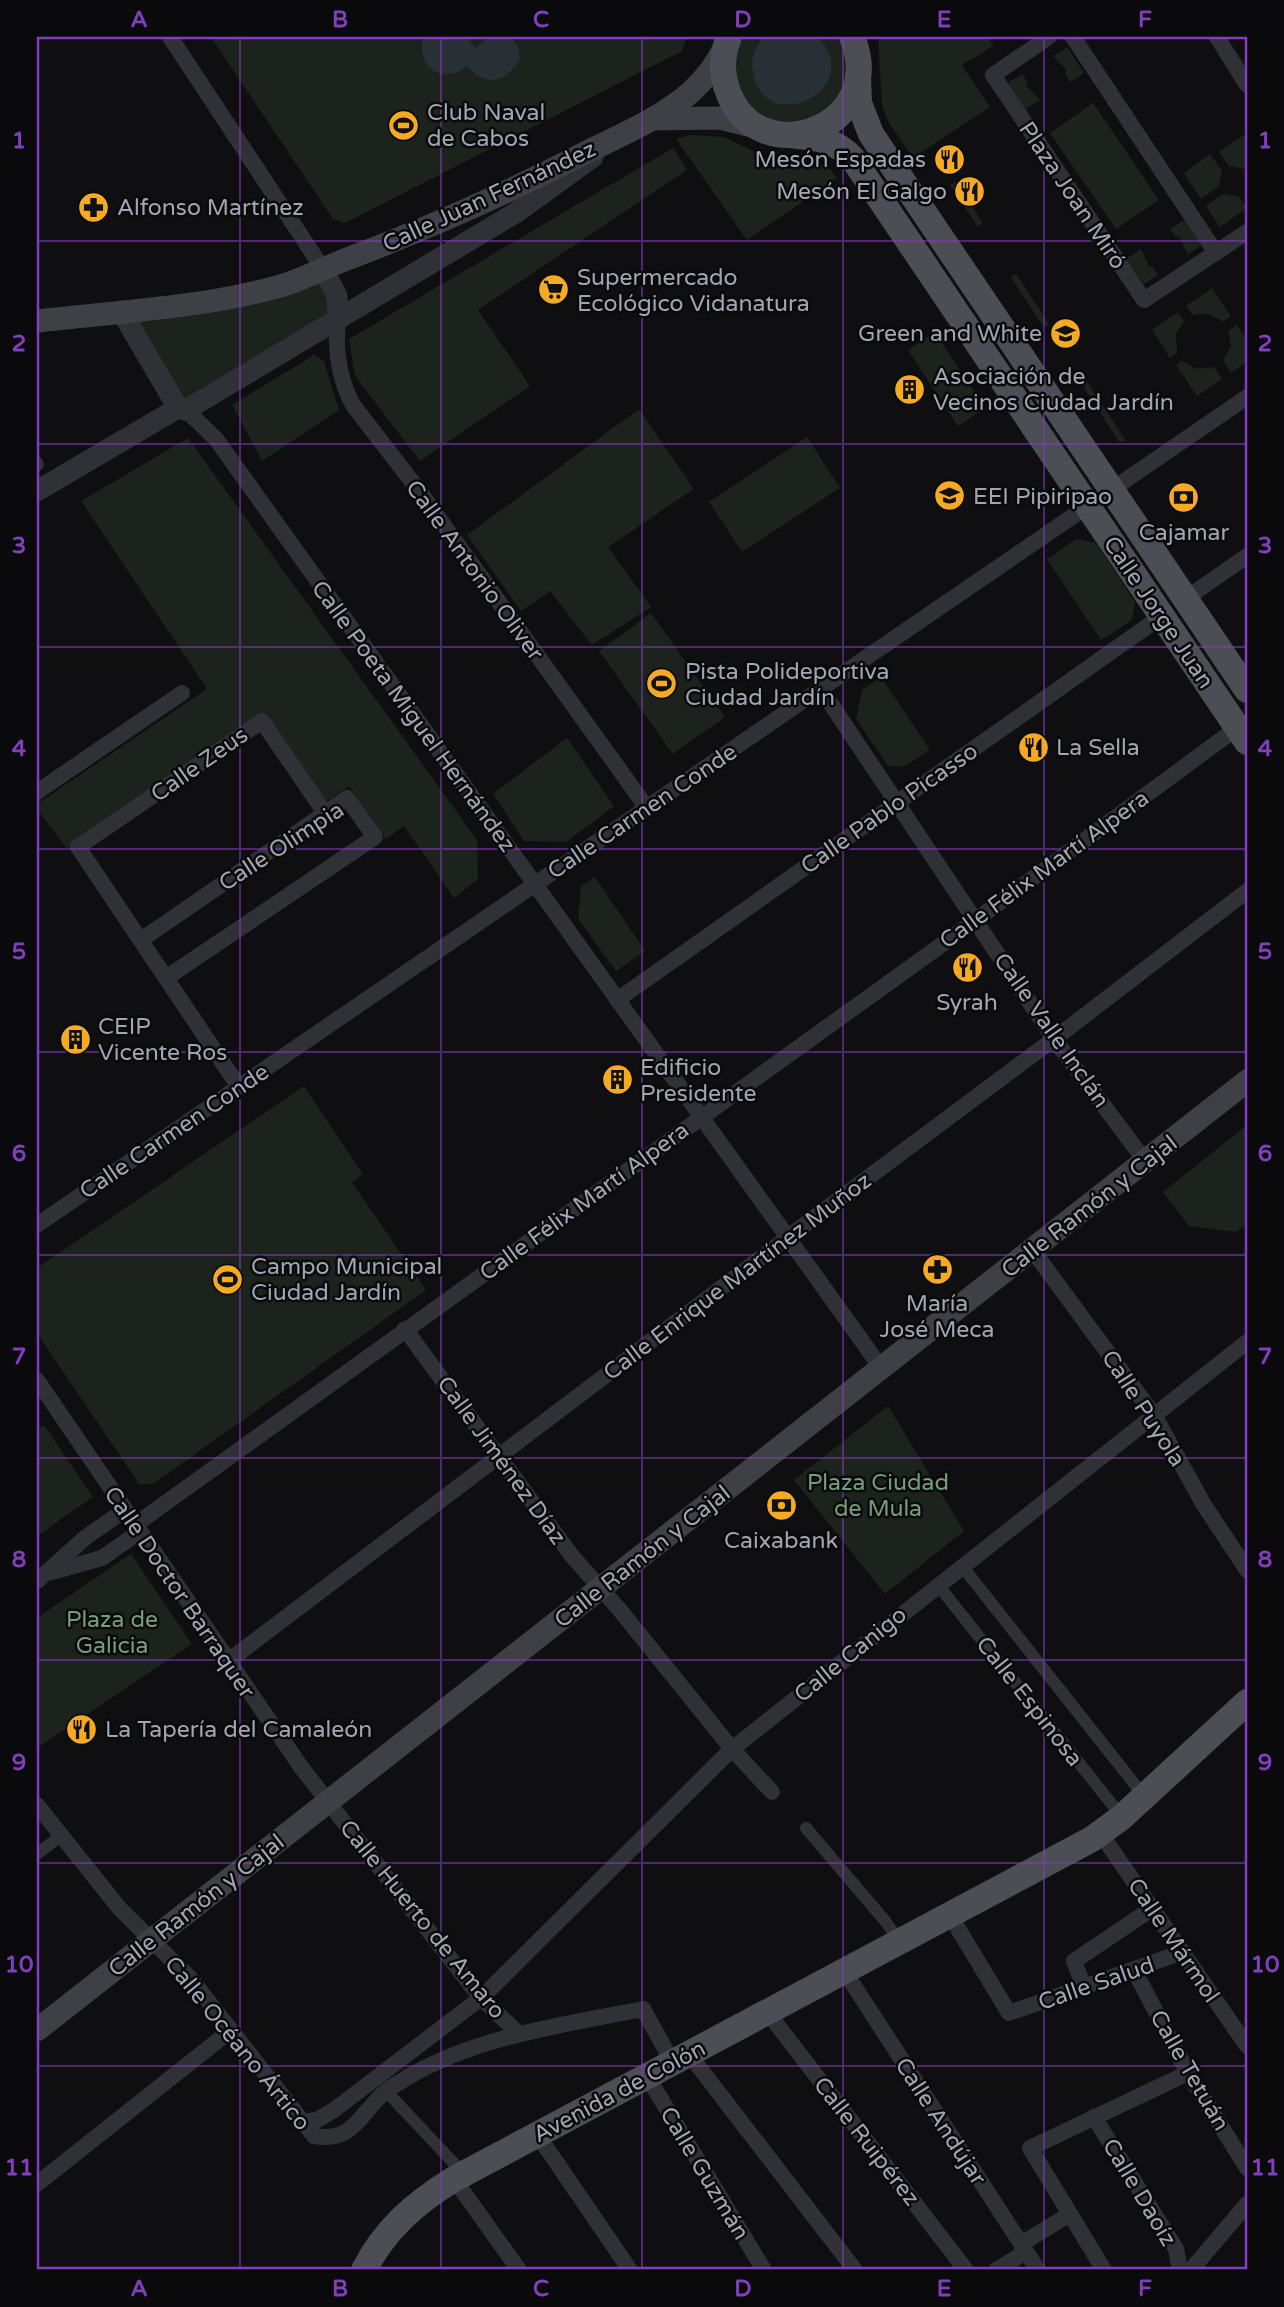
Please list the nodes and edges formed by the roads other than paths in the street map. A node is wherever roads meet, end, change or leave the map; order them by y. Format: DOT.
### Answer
graph roads {
  1 [pos="170,37"];
  2 [pos="852,37"];
  3 [pos="1049,37"];
  4 [pos="1073,37"];
  5 [pos="1217,37"];
  6 [pos="728,40"];
  7 [pos="859,77"];
  8 [pos="1247,85"];
  9 [pos="652,119"];
  10 [pos="629,131"];
  11 [pos="778,133"];
  12 [pos="1247,232"];
  13 [pos="1216,253"];
  14 [pos="323,269"];
  15 [pos="121,311"];
  16 [pos="338,320"];
  17 [pos="37,321"];
  18 [pos="1247,397"];
  19 [pos="182,409"];
  20 [pos="1111,489"];
  21 [pos="37,491"];
  22 [pos="1087,506"];
  23 [pos="1247,556"];
  24 [pos="1185,599"];
  25 [pos="1162,616"];
  26 [pos="821,689"];
  27 [pos="1247,690"];
  28 [pos="182,693"];
  29 [pos="1242,735"];
  30 [pos="37,792"];
  31 [pos="898,801"];
  32 [pos="647,808"];
  33 [pos="326,813"];
  34 [pos="535,885"];
  35 [pos="1247,891"];
  36 [pos="976,920"];
  37 [pos="141,940"];
  38 [pos="166,978"];
  39 [pos="617,1000"];
  40 [pos="1054,1040"];
  41 [pos="1247,1081"];
  42 [pos="239,1087"];
  43 [pos="701,1117"];
  44 [pos="1145,1161"];
  45 [pos="37,1225"];
  46 [pos="787,1238"];
  47 [pos="1033,1251"];
  48 [pos="405,1329"];
  49 [pos="1247,1342"];
  50 [pos="882,1369"];
  51 [pos="37,1380"];
  52 [pos="1154,1415"];
  53 [pos="500,1456"];
  54 [pos="125,1510"];
  55 [pos="137,1529"];
  56 [pos="962,1566"];
  57 [pos="1247,1570"];
  58 [pos="42,1577"];
  59 [pos="938,1585"];
  60 [pos="600,1588"];
  61 [pos="227,1662"];
  62 [pos="1247,1702"];
  63 [pos="732,1749"];
  64 [pos="772,1792"];
  65 [pos="1144,1796"];
  66 [pos="328,1801"];
  67 [pos="37,1805"];
  68 [pos="1122,1816"];
  69 [pos="806,1828"];
  70 [pos="1101,1834"];
  71 [pos="62,1835"];
  72 [pos="37,1854"];
  73 [pos="1153,1908"];
  74 [pos="951,1917"];
  75 [pos="151,1940"];
  76 [pos="900,1943"];
  77 [pos="1183,1952"];
  78 [pos="1134,1970"];
  79 [pos="845,1972"];
  80 [pos="1084,1987"];
  81 [pos="481,1998"];
  82 [pos="768,2012"];
  83 [pos="37,2030"];
  84 [pos="230,2031"];
  85 [pos="519,2034"];
  86 [pos="1247,2046"];
  87 [pos="681,2059"];
  88 [pos="1188,2073"];
  89 [pos="647,2076"];
  90 [pos="386,2091"];
  91 [pos="1094,2117"];
  92 [pos="302,2122"];
  93 [pos="537,2134"];
  94 [pos="329,2139"];
  95 [pos="1247,2168"];
  96 [pos="459,2177"];
  97 [pos="37,2185"];
  98 [pos="1247,2204"];
  99 [pos="1070,2214"];
  100 [pos="1023,2248"];
  101 [pos="364,2270"];
  102 [pos="519,2270"];
  103 [pos="630,2270"];
  104 [pos="764,2270"];
  105 [pos="855,2270"];
  106 [pos="966,2270"];
  107 [pos="996,2270"];
  108 [pos="1038,2270"];
  109 [pos="1104,2270"];
  110 [pos="1180,2270"];
  111 [pos="1191,2270"];
  1 -- 14 [label="street"];
  2 -- 7 [label="main road, Calle Jorge Juan"];
  3 -- 13 [label="street, Plaza Joan Miró"];
  4 -- 13 [label="street"];
  5 -- 8 [label="street"];
  6 -- 9 [label="main road, Calle Juan Fernández"];
  6 -- 11 [label="main road"];
  7 -- 11 [label="main road"];
  7 -- 20 [label="main road, Calle Jorge Juan"];
  9 -- 10 [label="main road, Calle Juan Fernández"];
  9 -- 11 [label="main road, Calle Juan Fernández"];
  10 -- 14 [label="main road, Calle Juan Fernández"];
  10 -- 16 [label="street"];
  11 -- 22 [label="main road, Calle Jorge Juan"];
  12 -- 13 [label="street, Plaza Joan Miró"];
  14 -- 15 [label="main road, Calle Juan Fernández"];
  14 -- 16 [label="street"];
  15 -- 17 [label="main road, Calle Juan Fernández"];
  15 -- 19 [label="street"];
  16 -- 19 [label="street"];
  16 -- 32 [label="street, Calle Antonio Oliver"];
  18 -- 20 [label="street, Calle Carmen Conde"];
  19 -- 21 [label="street"];
  19 -- 34 [label="street, Calle Poeta Miguel Hernández"];
  20 -- 22 [label="street, Calle Carmen Conde"];
  20 -- 24 [label="main road, Calle Jorge Juan"];
  22 -- 25 [label="main road, Calle Jorge Juan"];
  22 -- 26 [label="street, Calle Carmen Conde"];
  23 -- 24 [label="street"];
  24 -- 27 [label="main road, Calle Jorge Juan"];
  25 -- 29 [label="main road, Calle Jorge Juan"];
  25 -- 31 [label="street, Calle Pablo Picasso"];
  26 -- 31 [label="street, Calle Valle Inclán"];
  26 -- 32 [label="street, Calle Carmen Conde"];
  28 -- 30 [label="street"];
  29 -- 36 [label="street, Calle Félix Martí Alpera"];
  31 -- 36 [label="street, Calle Valle Inclán"];
  31 -- 39 [label="street, Calle Pablo Picasso"];
  32 -- 34 [label="street, Calle Carmen Conde"];
  33 -- 37 [label="street, Calle Olimpia"];
  33 -- 37 [label="street, Calle Zeus"];
  33 -- 38 [label="street, Calle Olimpia"];
  34 -- 39 [label="street, Calle Poeta Miguel Hernández"];
  34 -- 42 [label="street, Calle Carmen Conde"];
  35 -- 40 [label="street, Calle Enrique Martínez Muñoz"];
  36 -- 40 [label="street, Calle Valle Inclán"];
  36 -- 43 [label="street, Calle Félix Martí Alpera"];
  37 -- 38 [label="street"];
  38 -- 42 [label="street"];
  39 -- 43 [label="street, Calle Poeta Miguel Hernández"];
  40 -- 44 [label="street, Calle Valle Inclán"];
  40 -- 46 [label="street, Calle Enrique Martínez Muñoz"];
  41 -- 44 [label="main road, Calle Ramón y Cajal"];
  42 -- 45 [label="street, Calle Carmen Conde"];
  43 -- 46 [label="street, Calle Poeta Miguel Hernández"];
  43 -- 48 [label="street, Calle Félix Martí Alpera"];
  44 -- 47 [label="main road, Calle Ramón y Cajal"];
  46 -- 50 [label="street, Calle Poeta Miguel Hernández"];
  46 -- 53 [label="street, Calle Enrique Martínez Muñoz"];
  47 -- 50 [label="main road, Calle Ramón y Cajal"];
  47 -- 52 [label="street, Calle Puyola"];
  48 -- 53 [label="street, Calle Jiménez Díaz"];
  48 -- 55 [label="street, Calle Félix Martí Alpera"];
  49 -- 52 [label="street, Calle Canigo"];
  50 -- 60 [label="main road, Calle Ramón y Cajal"];
  51 -- 54 [label="street, Calle Doctor Barraquer"];
  52 -- 56 [label="street, Calle Canigo"];
  52 -- 57 [label="street, Calle Puyola"];
  53 -- 60 [label="street, Calle Jiménez Díaz"];
  53 -- 61 [label="street, Calle Enrique Martínez Muñoz"];
  54 -- 55 [label="street, Calle Doctor Barraquer"];
  54 -- 58 [label="street, Calle Félix Martí Alpera"];
  55 -- 58 [label="street, Calle Félix Martí Alpera"];
  55 -- 61 [label="street, Calle Doctor Barraquer"];
  56 -- 59 [label="street, Calle Canigo"];
  56 -- 65 [label="street, Calle Espinosa"];
  59 -- 63 [label="street, Calle Canigo"];
  59 -- 68 [label="street, Calle Espinosa"];
  60 -- 63 [label="street, Calle Jiménez Díaz"];
  60 -- 66 [label="main road, Calle Ramón y Cajal"];
  61 -- 66 [label="street, Calle Doctor Barraquer"];
  62 -- 65 [label="main road, Avenida de Colón"];
  63 -- 64 [label="street, Calle Jiménez Díaz"];
  63 -- 81 [label="street, Calle Canigo"];
  65 -- 68 [label="main road, Avenida de Colón"];
  66 -- 75 [label="main road, Calle Ramón y Cajal"];
  66 -- 81 [label="street, Calle Huerto de Amaro"];
  67 -- 71 [label="street, Calle Océano Ártico"];
  68 -- 70 [label="main road, Avenida de Colón"];
  69 -- 76 [label="street"];
  70 -- 73 [label="street, Calle Mármol"];
  70 -- 74 [label="main road, Avenida de Colón"];
  71 -- 72 [label="street"];
  71 -- 75 [label="street, Calle Océano Ártico"];
  73 -- 77 [label="street, Calle Mármol"];
  73 -- 80 [label="street"];
  74 -- 76 [label="main road, Avenida de Colón"];
  74 -- 80 [label="street, Calle Salud"];
  75 -- 83 [label="main road, Calle Ramón y Cajal"];
  75 -- 84 [label="street, Calle Océano Ártico"];
  76 -- 79 [label="main road, Avenida de Colón"];
  77 -- 78 [label="street, Calle Salud"];
  77 -- 86 [label="street, Calle Mármol"];
  78 -- 80 [label="street, Calle Salud"];
  78 -- 88 [label="street, Calle Tetuán"];
  79 -- 82 [label="main road, Avenida de Colón"];
  79 -- 100 [label="street, Calle Andújar"];
  81 -- 85 [label="street, Calle Huerto de Amaro"];
  81 -- 92 [label="street, Calle Canigo"];
  82 -- 87 [label="main road, Avenida de Colón"];
  82 -- 106 [label="street, Calle Ruipérez"];
  84 -- 92 [label="street, Calle Océano Ártico"];
  84 -- 97 [label="street"];
  85 -- 87 [label="street, Calle Huerto de Amaro"];
  85 -- 90 [label="street, Calle Huerto de Amaro"];
  87 -- 89 [label="main road, Avenida de Colón"];
  87 -- 105 [label="street"];
  88 -- 91 [label="street"];
  88 -- 95 [label="street, Calle Tetuán"];
  89 -- 93 [label="main road, Avenida de Colón"];
  89 -- 104 [label="street, Calle Guzmán"];
  90 -- 94 [label="street, Calle Huerto de Amaro"];
  90 -- 96 [label="street"];
  91 -- 99 [label="street"];
  91 -- 110 [label="street, Calle Daoíz"];
  92 -- 94 [label="street, Calle Océano Ártico"];
  93 -- 96 [label="main road, Avenida de Colón"];
  93 -- 103 [label="street"];
  96 -- 101 [label="main road, Avenida de Colón"];
  96 -- 102 [label="street"];
  98 -- 111 [label="street"];
  99 -- 100 [label="street"];
  99 -- 109 [label="street"];
  100 -- 107 [label="street"];
  100 -- 108 [label="street, Calle Andújar"];
}
